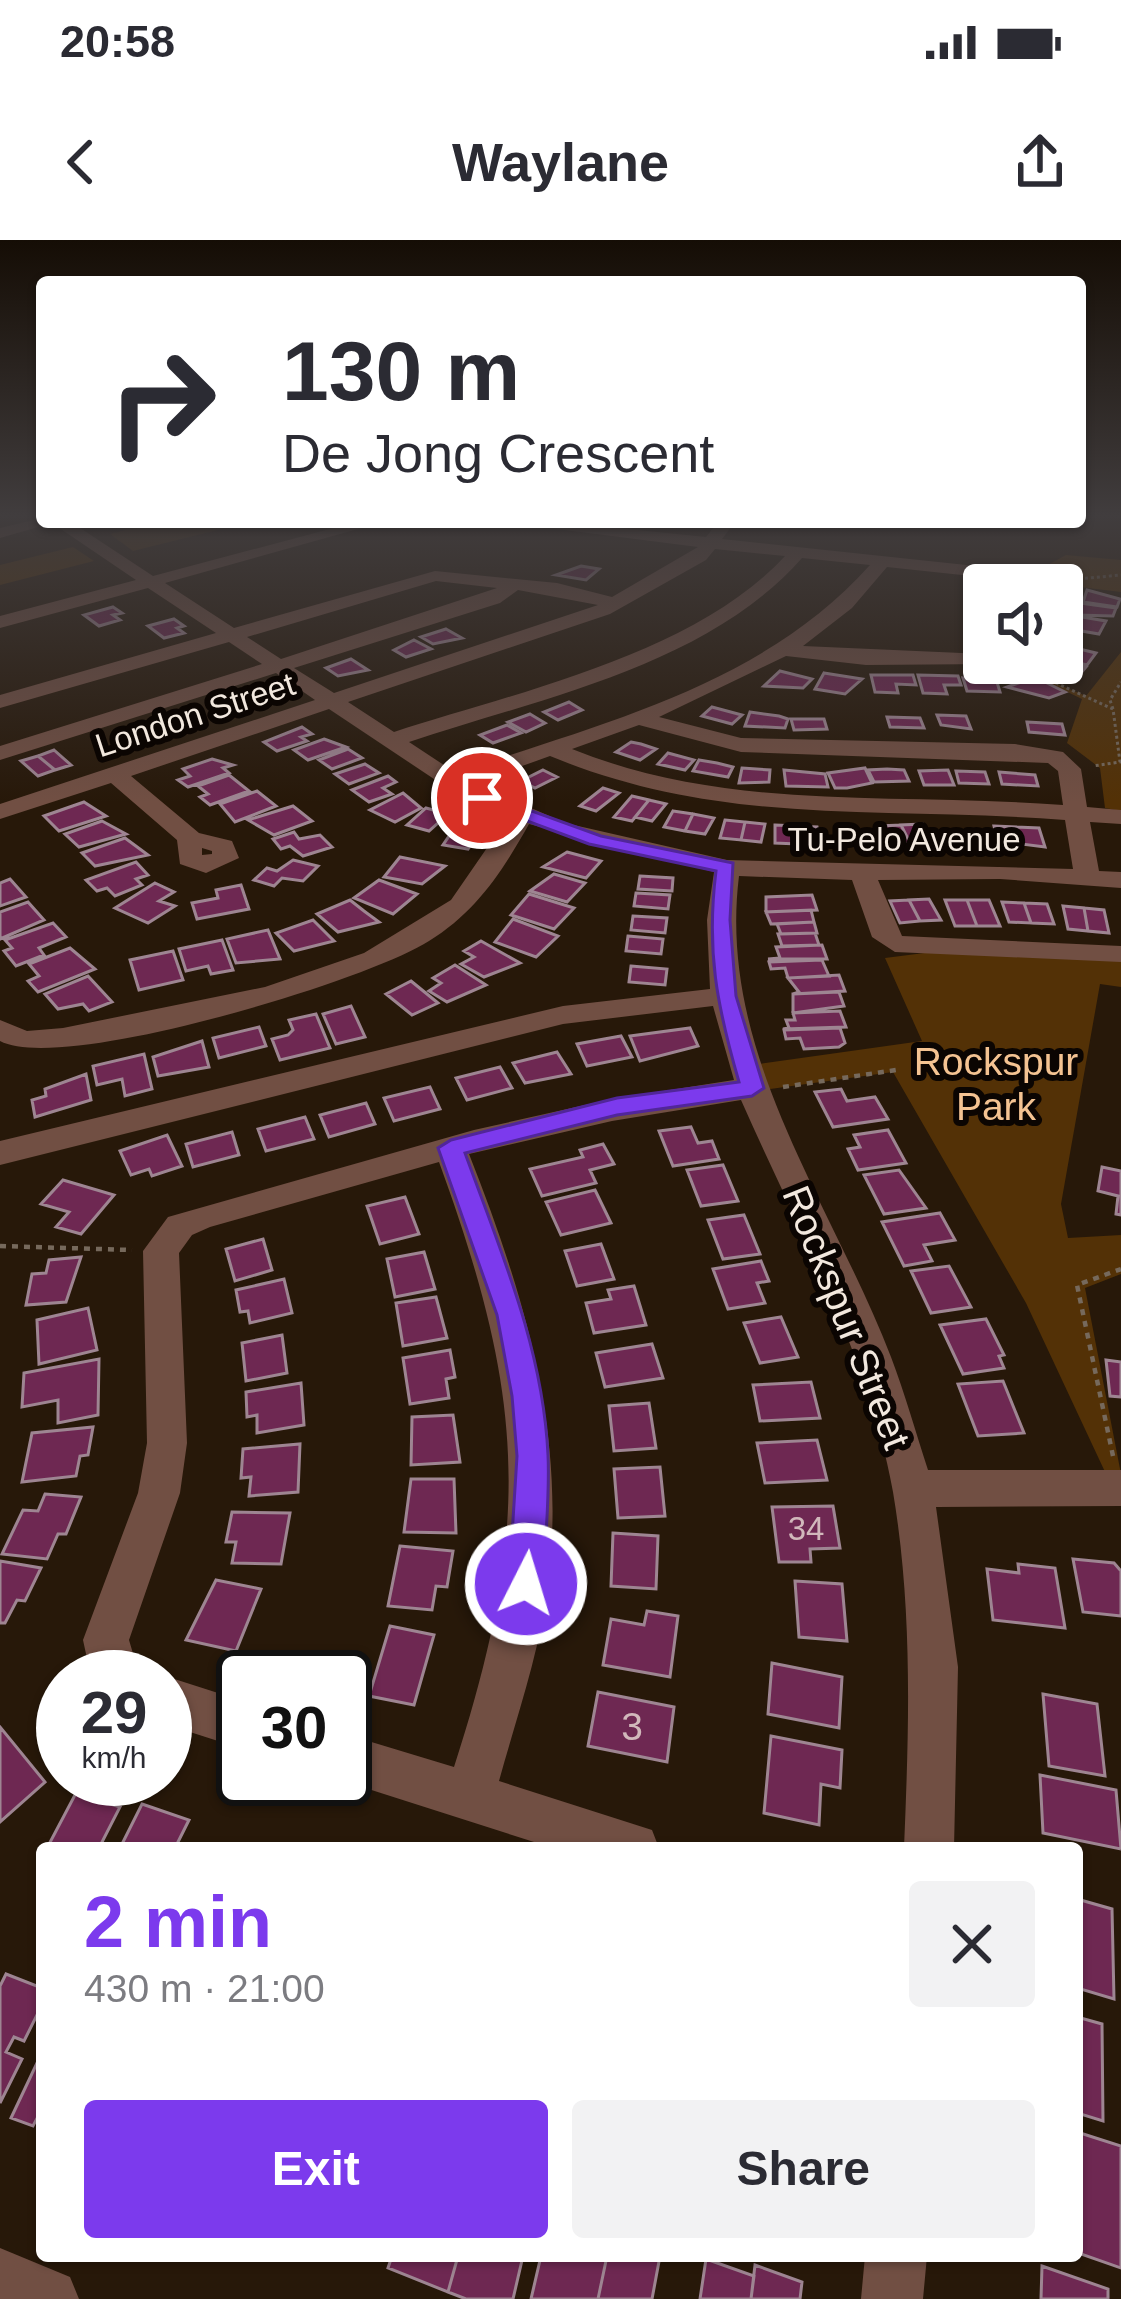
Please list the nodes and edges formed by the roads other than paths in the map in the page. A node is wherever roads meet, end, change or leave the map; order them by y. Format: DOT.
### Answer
graph roads {
  1 [pos="45,610"];
  2 [pos="196,610"];
  3 [pos="314,610"];
  4 [pos="459,610"];
  5 [pos="599,610"];
  6 [pos="731,610"];
  7 [pos="838,610"];
  8 [pos="0,622"];
  9 [pos="231,634"];
  10 [pos="782,650"];
  11 [pos="963,660"];
  12 [pos="280,666"];
  13 [pos="0,701"];
  14 [pos="338,703"];
  15 [pos="634,717"];
  16 [pos="393,740"];
  17 [pos="547,747"];
  18 [pos="0,753"];
  19 [pos="115,774"];
  20 [pos="454,782"];
  21 [pos="0,812"];
  22 [pos="1075,812"];
  23 [pos="522,815"];
  24 [pos="1121,817"];
  25 [pos="190,838"];
  26 [pos="727,868"];
  27 [pos="862,873"];
  28 [pos="1087,877"];
  29 [pos="1121,880"];
  30 [pos="1121,954"];
  31 [pos="725,996"];
  32 [pos="0,1029"];
  33 [pos="753,1089"];
  34 [pos="451,1148"];
  35 [pos="0,1153"];
  36 [pos="1121,1488"];
  37 [pos="913,1489"];
  38 [pos="106,1650"];
  39 [pos="372,1766"];
  40 [pos="469,1797"];
  41 [pos="615,1842"];
  42 [pos="929,1842"];
  43 [pos="895,2262"];
  44 [pos="0,2279"];
  45 [pos="48,2299"];
  46 [pos="892,2299"];
  1 -- 8 [label="street"];
  2 -- 9 [label="street, Tu-Pelo Avenue"];
  3 -- 9 [label="street"];
  4 -- 12 [label="street"];
  5 -- 14 [label="street, London Street"];
  6 -- 16 [label="street"];
  7 -- 10 [label="street"];
  9 -- 12 [label="street, Tu-Pelo Avenue"];
  9 -- 13 [label="street"];
  10 -- 11 [label="street"];
  10 -- 15 [label="street"];
  12 -- 14 [label="street, Tu-Pelo Avenue"];
  12 -- 18 [label="street"];
  14 -- 16 [label="street, Tu-Pelo Avenue"];
  14 -- 19 [label="street, London Street"];
  15 -- 17 [label="street"];
  15 -- 22 [label="street"];
  16 -- 20 [label="street, Tu-Pelo Avenue"];
  17 -- 20 [label="street"];
  17 -- 22 [label="street"];
  19 -- 21 [label="street, London Street"];
  19 -- 25 [label="street"];
  20 -- 23 [label="street, Tu-Pelo Avenue"];
  22 -- 24 [label="street"];
  22 -- 28 [label="street"];
  23 -- 26 [label="street, Tu-Pelo Avenue"];
  23 -- 32 [label="street"];
  26 -- 27 [label="street, Tu-Pelo Avenue"];
  26 -- 31 [label="street, Rockspur Street"];
  27 -- 28 [label="street, Tu-Pelo Avenue"];
  27 -- 30 [label="street"];
  28 -- 29 [label="street, Tu-Pelo Avenue"];
  31 -- 33 [label="street, Rockspur Street"];
  31 -- 35 [label="street"];
  33 -- 34 [label="street"];
  33 -- 37 [label="street, Rockspur Street"];
  34 -- 38 [label="street"];
  34 -- 40 [label="street"];
  36 -- 37 [label="street"];
  37 -- 42 [label="street, Rockspur Street"];
  39 -- 40 [label="street"];
  40 -- 41 [label="street"];
  43 -- 46 [label="street"];
  44 -- 45 [label="street"];
}
